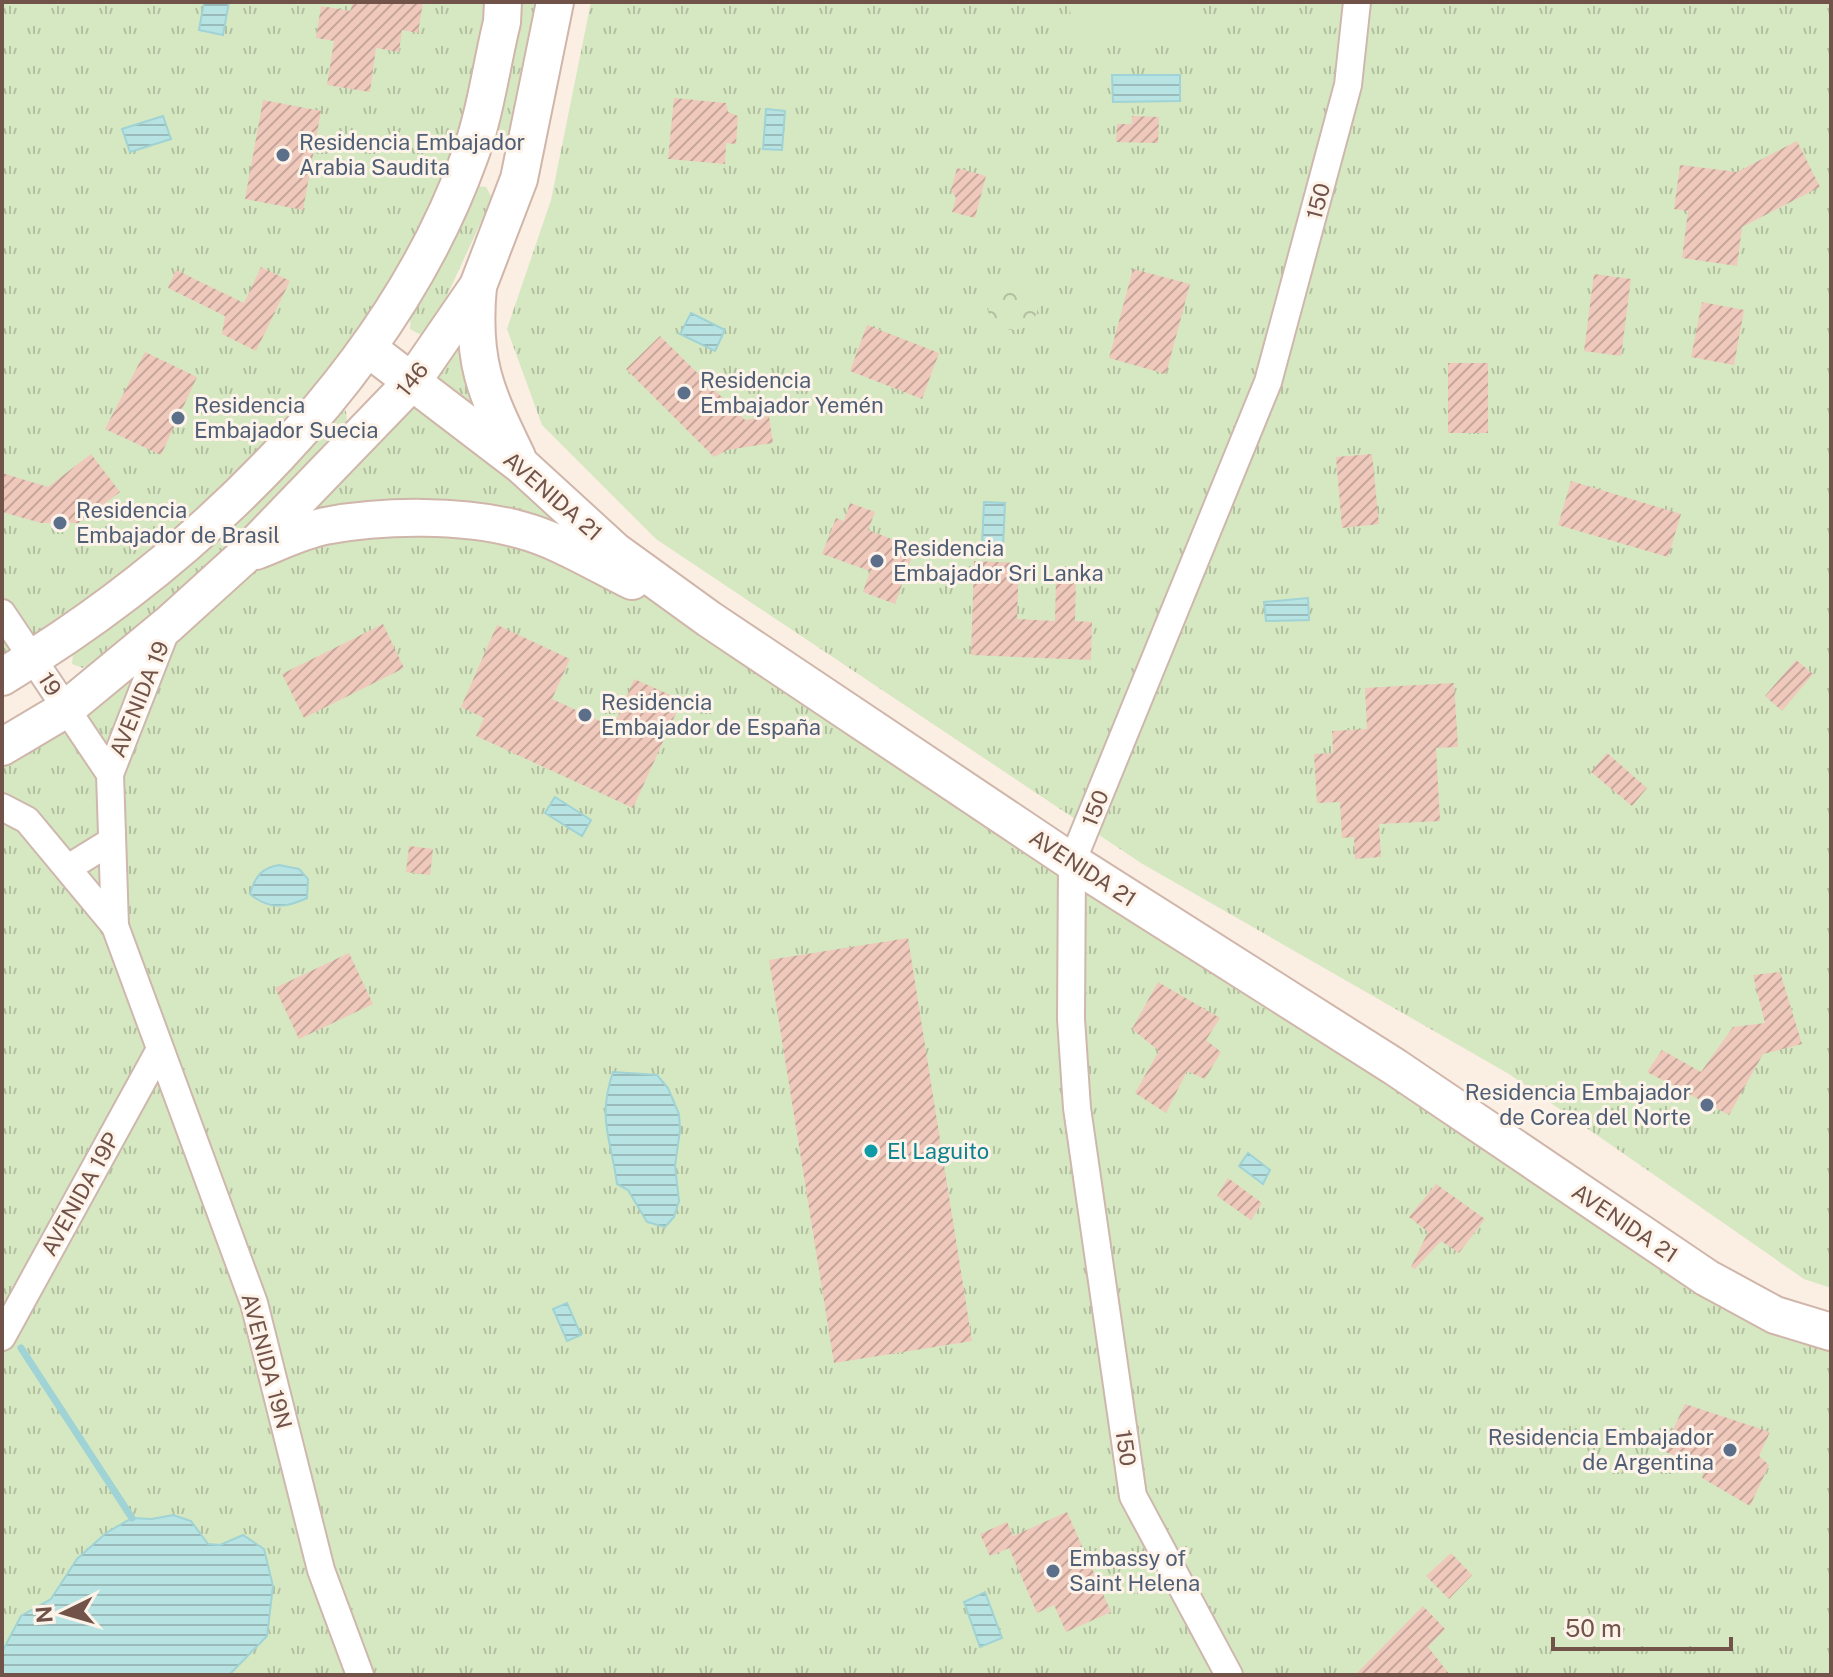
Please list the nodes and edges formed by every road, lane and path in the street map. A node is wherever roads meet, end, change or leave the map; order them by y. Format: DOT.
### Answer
graph roads {
  1 [pos="503,2"];
  2 [pos="555,2"];
  3 [pos="1357,2"];
  4 [pos="470,157"];
  5 [pos="519,179"];
  6 [pos="478,286"];
  7 [pos="369,349"];
  8 [pos="412,382"];
  9 [pos="521,465"];
  10 [pos="244,556"];
  11 [pos="2,613"];
  12 [pos="709,619"];
  13 [pos="169,624"];
  14 [pos="34,658"];
  15 [pos="2,677"];
  16 [pos="66,709"];
  17 [pos="2,747"];
  18 [pos="110,774"];
  19 [pos="2,807"];
  20 [pos="110,842"];
  21 [pos="1072,862"];
  22 [pos="68,868"];
  23 [pos="115,926"];
  24 [pos="159,1051"];
  25 [pos="1831,1332"];
  26 [pos="2,1337"];
  27 [pos="360,1675"];
  28 [pos="1229,1675"];
  1 -- 4 [label="main road"];
  2 -- 5 [label="main road, 146"];
  3 -- 21 [label="street, 150"];
  4 -- 5 [label="main road"];
  4 -- 7 [label="main road"];
  5 -- 6 [label="main road, 146"];
  6 -- 8 [label="main road, 146"];
  6 -- 9 [label="main road"];
  7 -- 8 [label="main road, AVENIDA 21"];
  7 -- 14 [label="main road"];
  8 -- 9 [label="main road, AVENIDA 21"];
  8 -- 10 [label="main road, 146"];
  9 -- 12 [label="main road, AVENIDA 21"];
  10 -- 12 [label="main road"];
  10 -- 13 [label="main road, 146"];
  11 -- 14 [label="street"];
  12 -- 21 [label="main road, AVENIDA 21"];
  13 -- 16 [label="main road, 146"];
  13 -- 18 [label="street, AVENIDA 19"];
  14 -- 15 [label="main road"];
  14 -- 16 [label="street, 19"];
  16 -- 17 [label="main road, 146"];
  16 -- 18 [label="street, AVENIDA 19"];
  18 -- 20 [label="street, AVENIDA 19"];
  19 -- 22 [label="street, AVENIDA 19"];
  20 -- 22 [label="street"];
  20 -- 23 [label="street, AVENIDA 19"];
  21 -- 25 [label="main road, AVENIDA 21"];
  21 -- 28 [label="street, 150"];
  22 -- 23 [label="street, AVENIDA 19"];
  23 -- 24 [label="street, AVENIDA 19"];
  24 -- 26 [label="street, AVENIDA 19P"];
  24 -- 27 [label="street, AVENIDA 19N"];
}
